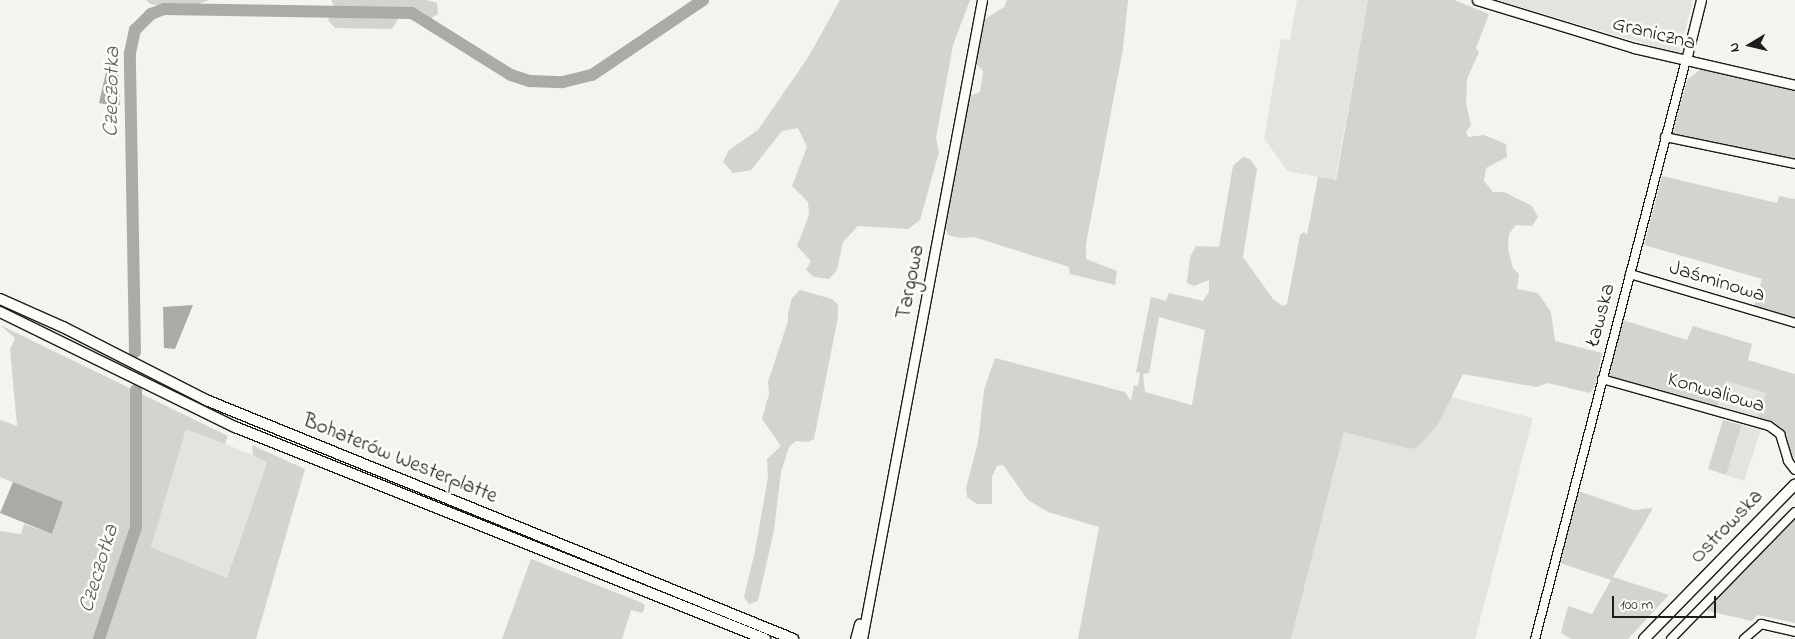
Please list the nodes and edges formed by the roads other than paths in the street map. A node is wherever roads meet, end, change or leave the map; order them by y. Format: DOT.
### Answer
graph roads {
  1 [pos="982,0"];
  2 [pos="1476,0"];
  3 [pos="1701,0"];
  4 [pos="1686,60"];
  5 [pos="1795,85"];
  6 [pos="1666,137"];
  7 [pos="1795,164"];
  8 [pos="1630,274"];
  9 [pos="0,298"];
  10 [pos="0,312"];
  11 [pos="1795,323"];
  12 [pos="1602,379"];
  13 [pos="1795,470"];
  14 [pos="1795,484"];
  15 [pos="1795,512"];
  16 [pos="873,571"];
  17 [pos="1793,634"];
  18 [pos="765,639"];
  19 [pos="793,639"];
  20 [pos="855,639"];
  21 [pos="862,639"];
  22 [pos="1535,639"];
  23 [pos="1644,639"];
  24 [pos="1671,639"];
  25 [pos="1744,639"];
  1 -- 16 [label="street, Targowa"];
  2 -- 4 [label="street, Graniczna"];
  3 -- 4 [label="street, Ławska"];
  4 -- 5 [label="street, Graniczna"];
  4 -- 6 [label="street, Ławska"];
  6 -- 7 [label="street"];
  6 -- 8 [label="street, Ławska"];
  8 -- 11 [label="street, Jaśminowa"];
  8 -- 12 [label="street, Ławska"];
  9 -- 19 [label="main road, Bohaterów Westerplatte"];
  10 -- 18 [label="main road, Bohaterów Westerplatte"];
  12 -- 13 [label="street, Konwaliowa"];
  12 -- 22 [label="street, Ławska"];
  14 -- 23 [label="main road, Ostrowska"];
  15 -- 24 [label="street, Ostrowska"];
  16 -- 20 [label="street, Targowa"];
  16 -- 21 [label="street, Targowa"];
  17 -- 25 [label="street"];
}
